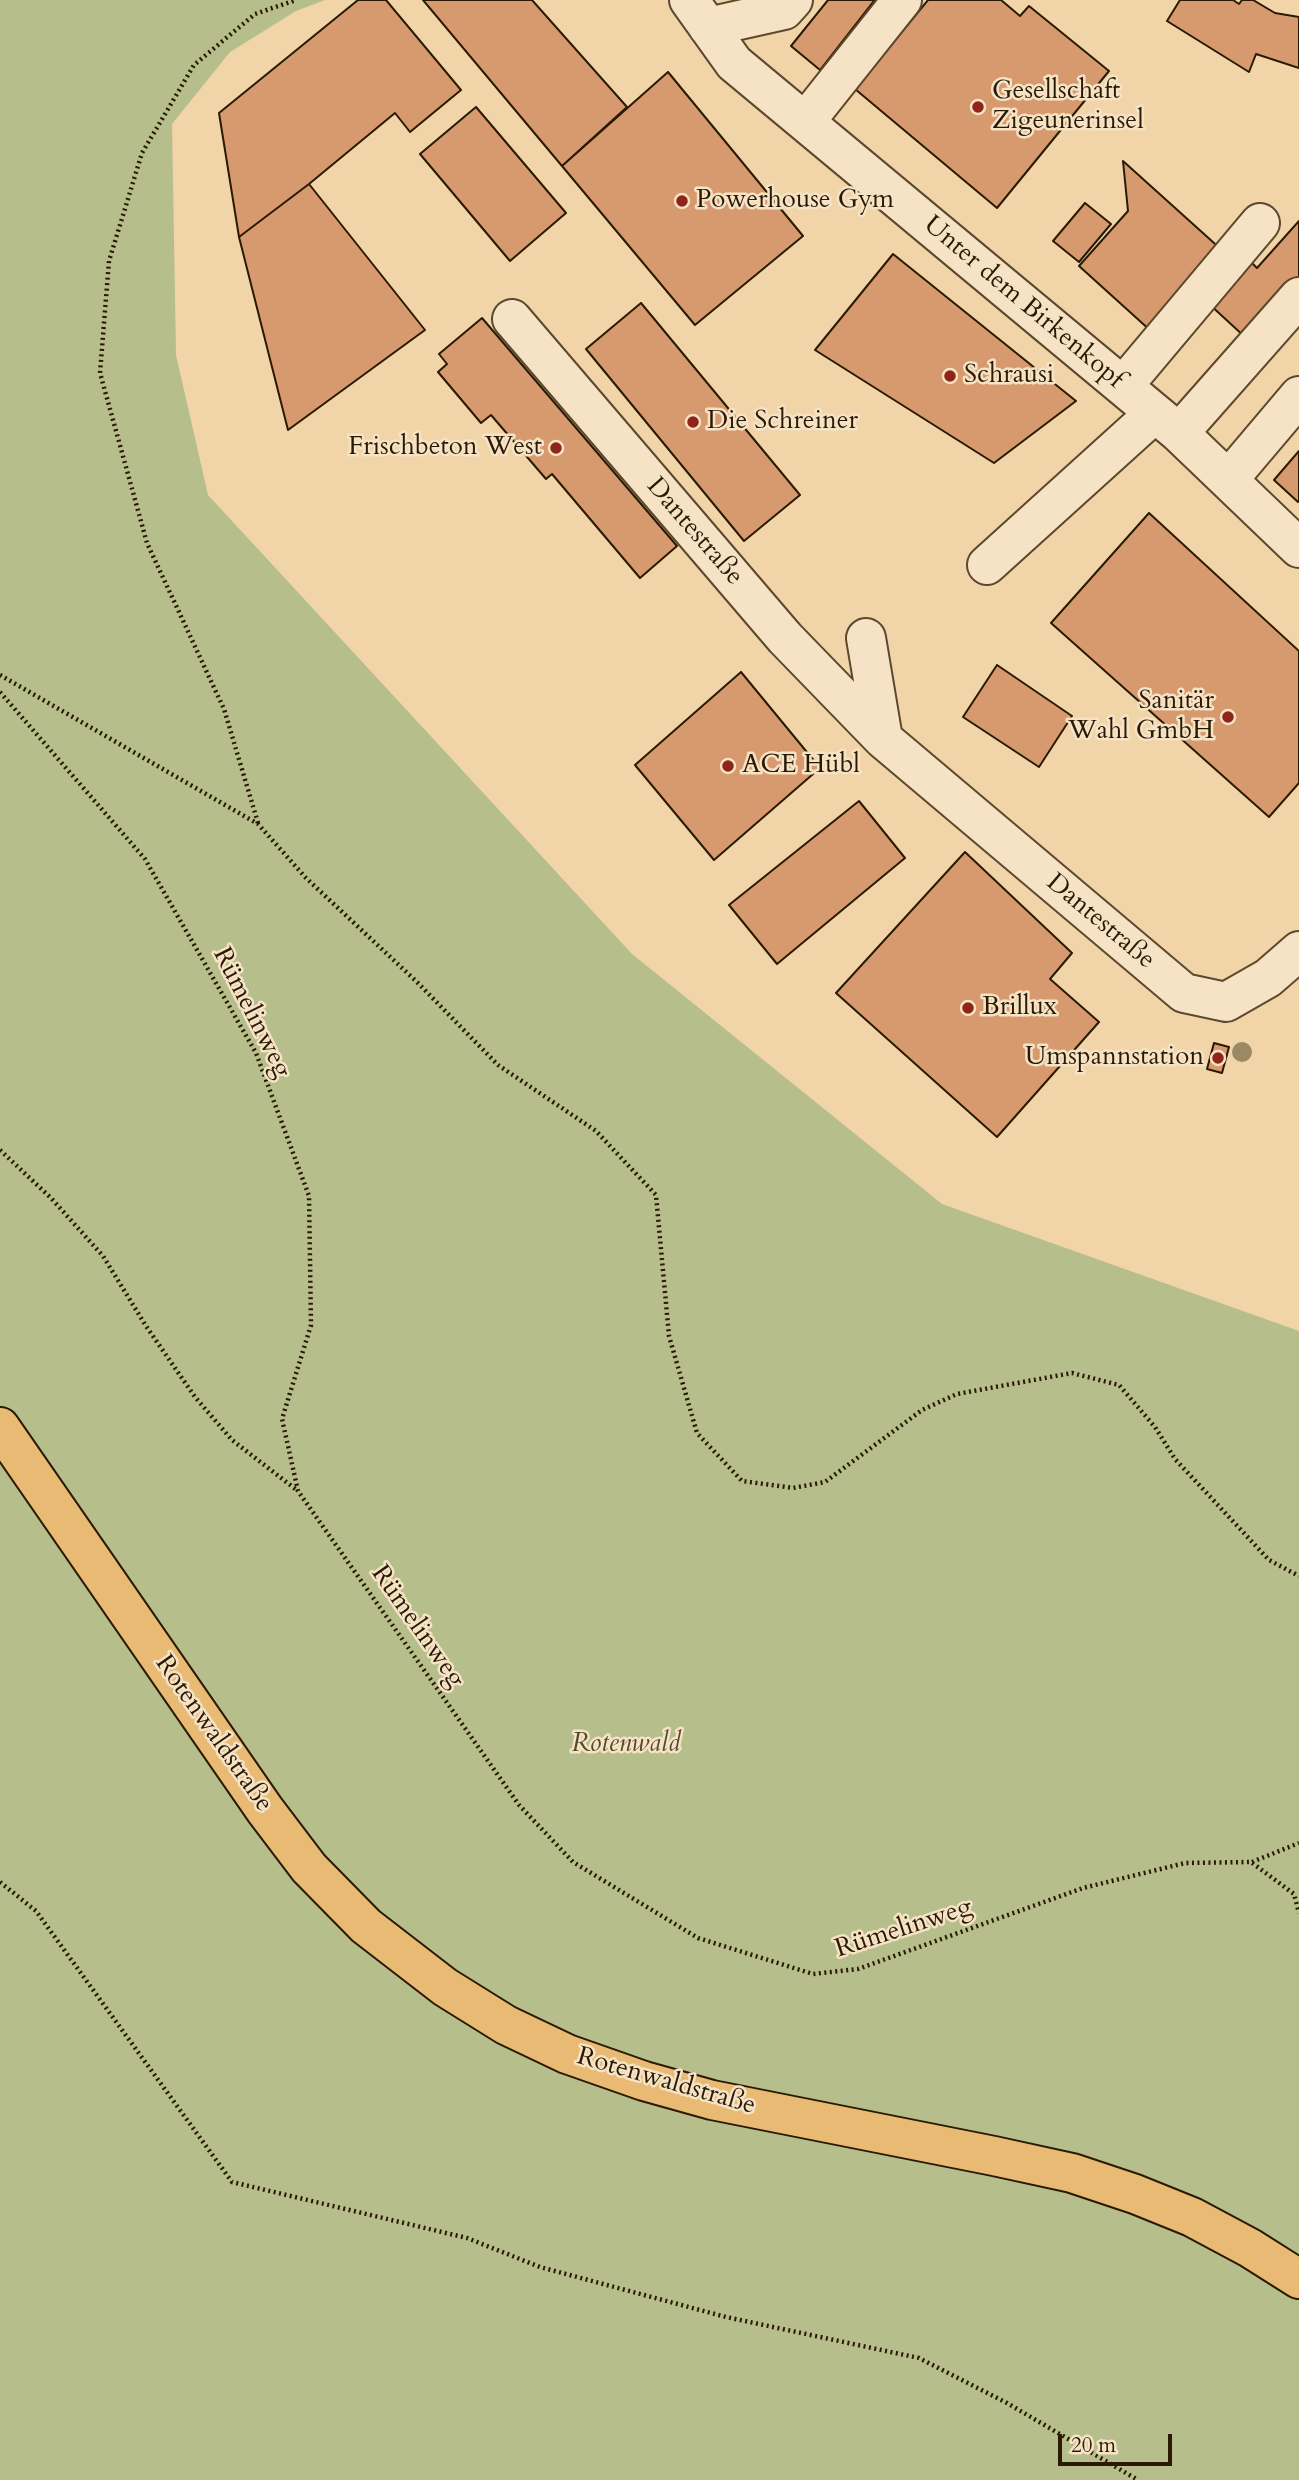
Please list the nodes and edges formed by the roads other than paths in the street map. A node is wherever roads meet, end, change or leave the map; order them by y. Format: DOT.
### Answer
graph roads {
  1 [pos="793,0"];
  2 [pos="902,0"];
  3 [pos="699,13"];
  4 [pos="805,122"];
  5 [pos="1260,223"];
  6 [pos="1299,297"];
  7 [pos="512,319"];
  8 [pos="1123,386"];
  9 [pos="1299,396"];
  10 [pos="1167,423"];
  11 [pos="1228,480"];
  12 [pos="1299,548"];
  13 [pos="987,565"];
  14 [pos="866,638"];
  15 [pos="883,739"];
  16 [pos="1299,951"];
  17 [pos="0,1427"];
  18 [pos="1299,2279"];
  1 -- 3 [label="street"];
  2 -- 4 [label="street"];
  3 -- 4 [label="street, Unter dem Birkenkopf"];
  4 -- 8 [label="street, Unter dem Birkenkopf"];
  5 -- 8 [label="street"];
  6 -- 10 [label="street"];
  7 -- 15 [label="street, Dantestraße"];
  8 -- 10 [label="street, Unter dem Birkenkopf"];
  9 -- 11 [label="street"];
  10 -- 11 [label="street, Unter dem Birkenkopf"];
  10 -- 13 [label="street"];
  11 -- 12 [label="street, Unter dem Birkenkopf"];
  14 -- 15 [label="street"];
  15 -- 16 [label="street, Dantestraße"];
  17 -- 18 [label="main road, Rotenwaldstraße"];
}
